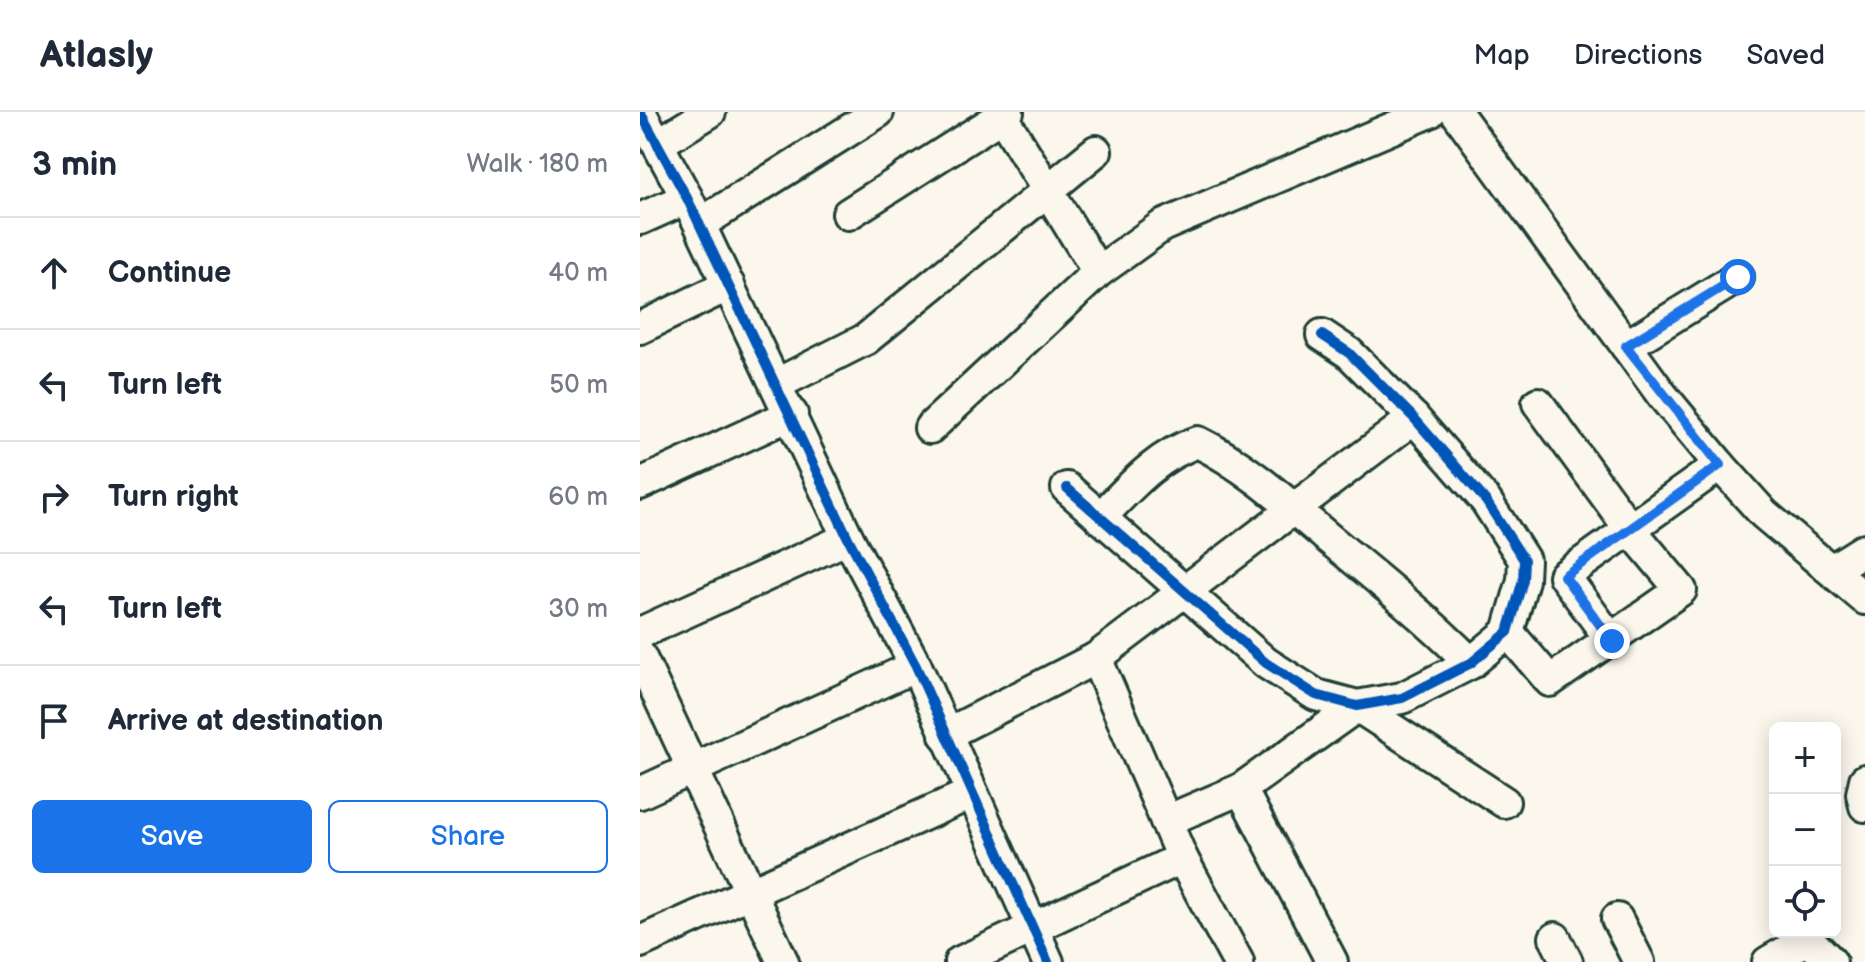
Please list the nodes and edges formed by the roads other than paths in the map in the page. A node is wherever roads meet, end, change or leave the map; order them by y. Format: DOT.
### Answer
graph roads {
  1 [pos="640,112"];
  2 [pos="710,112"];
  3 [pos="878,112"];
  4 [pos="1430,112"];
  5 [pos="1456,112"];
  6 [pos="1005,114"];
  7 [pos="658,144"];
  8 [pos="1096,151"];
  9 [pos="1047,191"];
  10 [pos="693,211"];
  11 [pos="848,214"];
  12 [pos="640,219"];
  13 [pos="1098,272"];
  14 [pos="1738,277"];
  15 [pos="729,285"];
  16 [pos="640,328"];
  17 [pos="1322,335"];
  18 [pos="1626,346"];
  19 [pos="777,384"];
  20 [pos="1538,403"];
  21 [pos="792,414"];
  22 [pos="1414,418"];
  23 [pos="930,428"];
  24 [pos="1720,465"];
  25 [pos="640,484"];
  26 [pos="1067,488"];
  27 [pos="1294,509"];
  28 [pos="1100,518"];
  29 [pos="1630,529"];
  30 [pos="848,538"];
  31 [pos="1865,549"];
  32 [pos="1833,569"];
  33 [pos="1183,589"];
  34 [pos="1865,599"];
  35 [pos="1508,632"];
  36 [pos="640,633"];
  37 [pos="1612,641"];
  38 [pos="640,656"];
  39 [pos="1096,658"];
  40 [pos="1471,663"];
  41 [pos="916,666"];
  42 [pos="1357,706"];
  43 [pos="945,735"];
  44 [pos="693,769"];
  45 [pos="1865,780"];
  46 [pos="1241,789"];
  47 [pos="640,793"];
  48 [pos="970,794"];
  49 [pos="1504,802"];
  50 [pos="1865,806"];
  51 [pos="1166,821"];
  52 [pos="1182,858"];
  53 [pos="750,891"];
  54 [pos="1617,919"];
  55 [pos="1032,928"];
  56 [pos="640,942"];
  57 [pos="783,962"];
  58 [pos="960,962"];
  59 [pos="1048,962"];
  60 [pos="1238,962"];
  61 [pos="1332,962"];
  62 [pos="1639,962"];
  63 [pos="1768,962"];
  64 [pos="1831,962"];
  1 -- 7 [label="street"];
  2 -- 7 [label="street"];
  3 -- 10 [label="street"];
  4 -- 13 [label="street"];
  5 -- 18 [label="street"];
  6 -- 9 [label="street"];
  6 -- 11 [label="street"];
  7 -- 10 [label="street"];
  8 -- 9 [label="street"];
  9 -- 13 [label="street"];
  9 -- 19 [label="street"];
  10 -- 12 [label="street"];
  10 -- 15 [label="street"];
  13 -- 23 [label="street"];
  14 -- 18 [label="street"];
  15 -- 16 [label="street"];
  15 -- 19 [label="street"];
  17 -- 22 [label="street"];
  18 -- 24 [label="street"];
  19 -- 21 [label="street"];
  20 -- 29 [label="street"];
  21 -- 25 [label="street"];
  21 -- 30 [label="street"];
  22 -- 27 [label="street"];
  22 -- 35 [label="street"];
  24 -- 29 [label="street"];
  24 -- 32 [label="street"];
  26 -- 28 [label="street"];
  27 -- 28 [label="street"];
  27 -- 33 [label="street"];
  27 -- 40 [label="street"];
  28 -- 33 [label="street"];
  29 -- 37 [label="street"];
  29 -- 37 [label="street"];
  30 -- 36 [label="street"];
  30 -- 41 [label="street"];
  31 -- 32 [label="street"];
  32 -- 34 [label="street"];
  33 -- 39 [label="street"];
  33 -- 42 [label="street"];
  35 -- 37 [label="street"];
  35 -- 40 [label="street"];
  38 -- 44 [label="street"];
  39 -- 43 [label="street"];
  39 -- 51 [label="street"];
  40 -- 42 [label="street"];
  41 -- 43 [label="street"];
  41 -- 44 [label="street"];
  42 -- 46 [label="street"];
  42 -- 49 [label="street"];
  43 -- 48 [label="street"];
  44 -- 47 [label="street"];
  44 -- 53 [label="street"];
  45 -- 50 [label="street"];
  46 -- 51 [label="street"];
  46 -- 61 [label="street"];
  48 -- 53 [label="street"];
  48 -- 55 [label="street"];
  51 -- 52 [label="street"];
  52 -- 55 [label="street"];
  52 -- 60 [label="street"];
  53 -- 56 [label="street"];
  53 -- 57 [label="street"];
  54 -- 62 [label="street"];
  55 -- 58 [label="street"];
  55 -- 59 [label="street"];
  63 -- 64 [label="street"];
}
